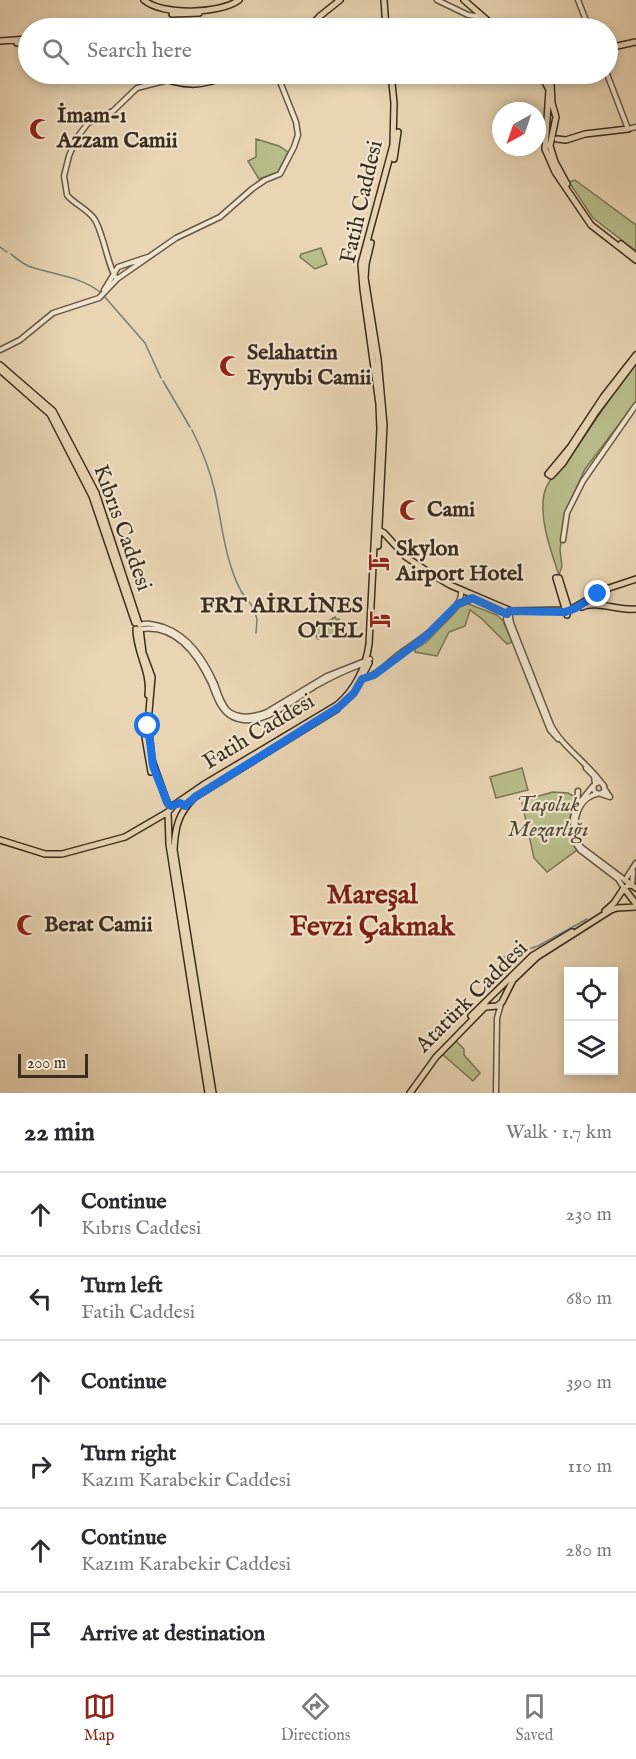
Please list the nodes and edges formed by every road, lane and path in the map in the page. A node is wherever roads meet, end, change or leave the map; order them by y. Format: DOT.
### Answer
graph roads {
  1 [pos="142,0"];
  2 [pos="239,0"];
  3 [pos="340,0"];
  4 [pos="384,0"];
  5 [pos="437,0"];
  6 [pos="464,0"];
  7 [pos="578,0"];
  8 [pos="483,17"];
  9 [pos="318,18"];
  10 [pos="385,18"];
  11 [pos="585,18"];
  12 [pos="18,42"];
  13 [pos="0,43"];
  14 [pos="634,44"];
  15 [pos="618,48"];
  16 [pos="152,84"];
  17 [pos="282,84"];
  18 [pos="394,84"];
  19 [pos="547,84"];
  20 [pos="551,84"];
  21 [pos="611,84"];
  22 [pos="556,117"];
  23 [pos="546,118"];
  24 [pos="636,127"];
  25 [pos="628,129"];
  26 [pos="546,134"];
  27 [pos="554,137"];
  28 [pos="546,153"];
  29 [pos="562,180"];
  30 [pos="636,256"];
  31 [pos="148,257"];
  32 [pos="636,260"];
  33 [pos="111,262"];
  34 [pos="126,264"];
  35 [pos="120,266"];
  36 [pos="130,269"];
  37 [pos="113,273"];
  38 [pos="117,279"];
  39 [pos="102,294"];
  40 [pos="0,350"];
  41 [pos="636,357"];
  42 [pos="0,365"];
  43 [pos="0,370"];
  44 [pos="636,405"];
  45 [pos="549,475"];
  46 [pos="377,531"];
  47 [pos="563,540"];
  48 [pos="558,578"];
  49 [pos="636,579"];
  50 [pos="461,593"];
  51 [pos="596,595"];
  52 [pos="472,598"];
  53 [pos="458,604"];
  54 [pos="601,605"];
  55 [pos="636,609"];
  56 [pos="567,612"];
  57 [pos="509,613"];
  58 [pos="139,627"];
  59 [pos="368,660"];
  60 [pos="362,679"];
  61 [pos="594,785"];
  62 [pos="603,786"];
  63 [pos="578,791"];
  64 [pos="599,794"];
  65 [pos="174,805"];
  66 [pos="185,806"];
  67 [pos="576,807"];
  68 [pos="168,812"];
  69 [pos="156,819"];
  70 [pos="167,821"];
  71 [pos="177,822"];
  72 [pos="0,840"];
  73 [pos="635,865"];
  74 [pos="623,879"];
  75 [pos="634,887"];
  76 [pos="624,888"];
  77 [pos="636,905"];
  78 [pos="499,987"];
  79 [pos="507,993"];
  80 [pos="491,995"];
  81 [pos="502,1002"];
  82 [pos="492,1006"];
  83 [pos="497,1018"];
  84 [pos="208,1093"];
  85 [pos="213,1093"];
  86 [pos="408,1093"];
  87 [pos="496,1093"];
  1 -- 2 [label="main road"];
  3 -- 9 [label="main road"];
  4 -- 10 [label="main road"];
  5 -- 8 [label="street"];
  6 -- 8 [label="main road"];
  7 -- 11 [label="street"];
  12 -- 13 [label="main road"];
  14 -- 15 [label="main road"];
  16 -- 33 [label="street"];
  17 -- 31 [label="street"];
  18 -- 46 [label="main road, Fatih Caddesi"];
  19 -- 23 [label="main road"];
  20 -- 22 [label="main road"];
  21 -- 25 [label="street"];
  22 -- 23 [label="main road"];
  22 -- 27 [label="main road"];
  24 -- 25 [label="street"];
  25 -- 27 [label="main road"];
  26 -- 27 [label="main road"];
  27 -- 29 [label="main road"];
  28 -- 29 [label="main road"];
  29 -- 30 [label="main road"];
  29 -- 32 [label="main road"];
  31 -- 34 [label="street"];
  31 -- 36 [label="street"];
  33 -- 35 [label="street"];
  33 -- 37 [label="street"];
  34 -- 35 [label="street"];
  34 -- 36 [label="street"];
  35 -- 37 [label="street"];
  36 -- 38 [label="street"];
  37 -- 38 [label="street"];
  37 -- 39 [label="street"];
  38 -- 39 [label="street"];
  39 -- 40 [label="street"];
  41 -- 45 [label="main road"];
  42 -- 58 [label="main road, Kıbrıs Caddesi"];
  43 -- 58 [label="main road"];
  44 -- 47 [label="street"];
  46 -- 50 [label="main road"];
  46 -- 57 [label="main road"];
  46 -- 59 [label="main road, Fatih Caddesi"];
  48 -- 56 [label="main road"];
  49 -- 51 [label="main road"];
  50 -- 52 [label="main road"];
  50 -- 53 [label="street"];
  51 -- 54 [label="main road"];
  51 -- 56 [label="main road"];
  52 -- 53 [label="main road"];
  52 -- 57 [label="main road"];
  53 -- 60 [label="street"];
  54 -- 55 [label="main road"];
  54 -- 56 [label="main road"];
  56 -- 57 [label="main road"];
  57 -- 61 [label="street"];
  57 -- 62 [label="street"];
  58 -- 59 [label="street"];
  58 -- 65 [label="main road, Kıbrıs Caddesi"];
  58 -- 68 [label="main road"];
  59 -- 60 [label="main road, Fatih Caddesi"];
  59 -- 65 [label="main road, Fatih Caddesi"];
  60 -- 66 [label="main road, Fatih Caddesi"];
  61 -- 62 [label="street"];
  61 -- 64 [label="street"];
  61 -- 67 [label="street"];
  62 -- 64 [label="street"];
  62 -- 64 [label="street"];
  63 -- 67 [label="street"];
  64 -- 74 [label="street"];
  65 -- 66 [label="main road"];
  65 -- 68 [label="main road, Fatih Caddesi"];
  66 -- 71 [label="main road, Fatih Caddesi"];
  67 -- 76 [label="street"];
  68 -- 69 [label="main road, Fatih Caddesi"];
  68 -- 70 [label="main road"];
  69 -- 70 [label="main road"];
  69 -- 72 [label="main road, Fatih Caddesi"];
  70 -- 71 [label="main road"];
  70 -- 84 [label="main road"];
  71 -- 85 [label="main road, Fatih Caddesi"];
  73 -- 74 [label="street"];
  73 -- 75 [label="street"];
  74 -- 75 [label="main road"];
  74 -- 76 [label="street"];
  75 -- 76 [label="street"];
  76 -- 77 [label="main road"];
  76 -- 78 [label="main road, Atatürk Caddesi"];
  77 -- 79 [label="main road, Atatürk Caddesi"];
  78 -- 79 [label="main road"];
  78 -- 80 [label="main road, Atatürk Caddesi"];
  79 -- 81 [label="main road, Atatürk Caddesi"];
  80 -- 82 [label="main road"];
  80 -- 86 [label="main road, Atatürk Caddesi"];
  81 -- 82 [label="main road, Atatürk Caddesi"];
  81 -- 83 [label="street"];
  82 -- 83 [label="street"];
  82 -- 86 [label="main road, Atatürk Caddesi"];
  83 -- 87 [label="street"];
}
